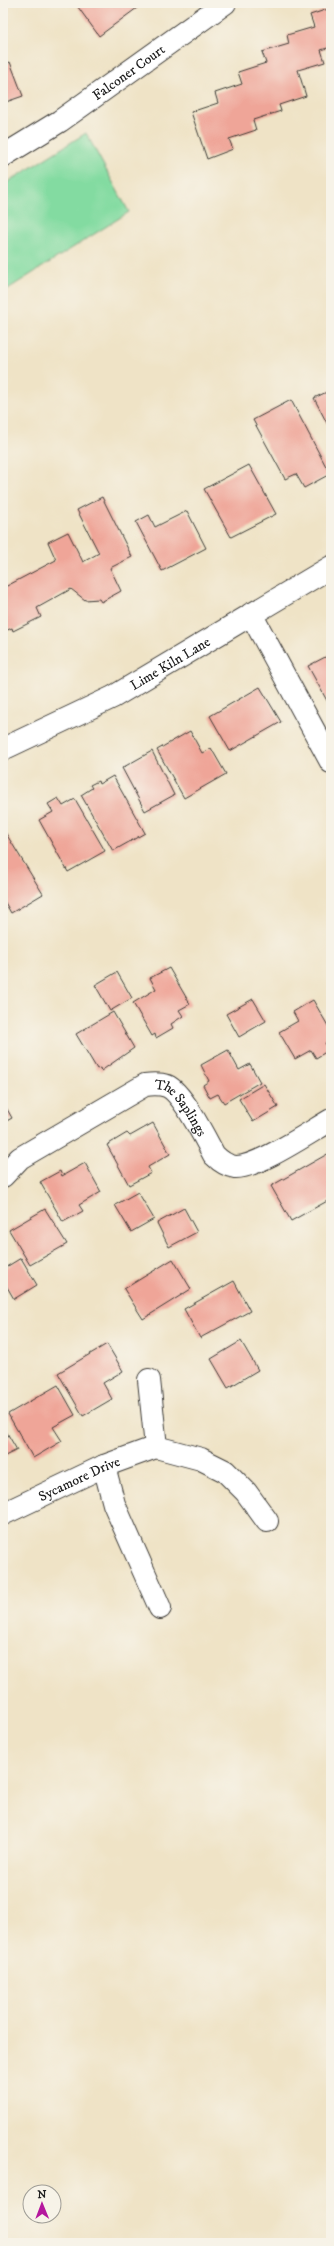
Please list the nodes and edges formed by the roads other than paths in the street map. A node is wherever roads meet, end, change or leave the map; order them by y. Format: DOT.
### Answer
graph roads {
  1 [pos="225,3"];
  2 [pos="3,156"];
  3 [pos="331,567"];
  4 [pos="252,614"];
  5 [pos="3,749"];
  6 [pos="331,762"];
  7 [pos="331,1120"];
  8 [pos="3,1176"];
  9 [pos="149,1380"];
  10 [pos="156,1446"];
  11 [pos="104,1466"];
  12 [pos="3,1514"];
  13 [pos="267,1521"];
  14 [pos="160,1608"];
  1 -- 2 [label="street, Falconer Court"];
  3 -- 4 [label="street, Lime Kiln Lane"];
  4 -- 5 [label="street, Lime Kiln Lane"];
  4 -- 6 [label="street"];
  7 -- 8 [label="street, The Saplings"];
  9 -- 10 [label="street"];
  10 -- 11 [label="street, Sycamore Drive"];
  10 -- 13 [label="street"];
  11 -- 12 [label="street, Sycamore Drive"];
  11 -- 14 [label="street"];
}
